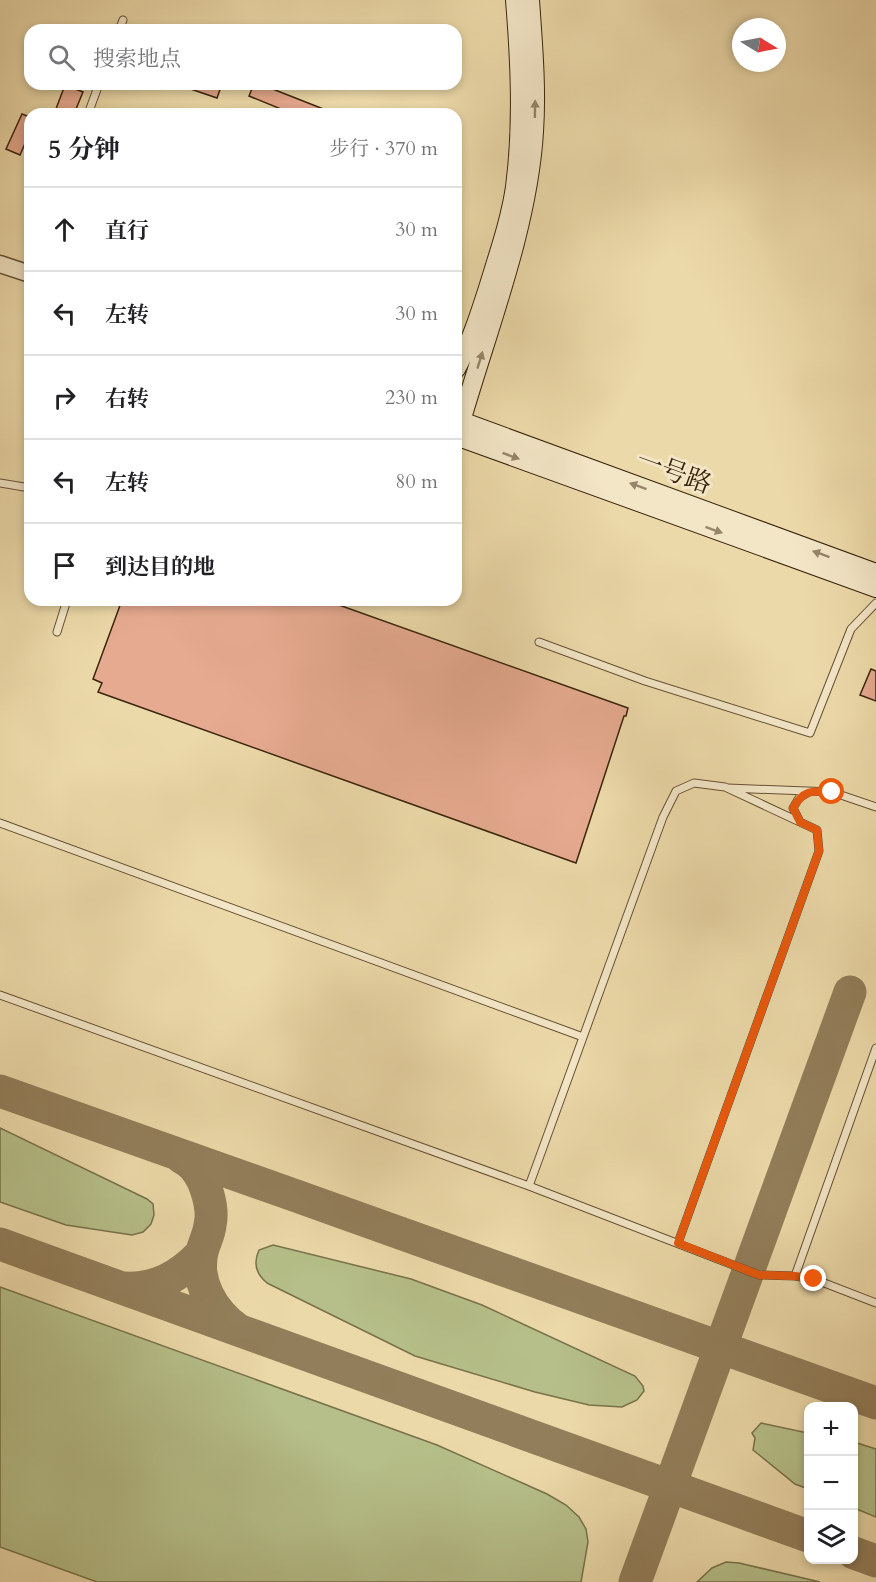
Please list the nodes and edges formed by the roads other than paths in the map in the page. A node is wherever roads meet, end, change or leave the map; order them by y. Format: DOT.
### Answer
graph roads {
  1 [pos="515,0"];
  2 [pos="530,0"];
  3 [pos="123,20"];
  4 [pos="121,24"];
  5 [pos="97,90"];
  6 [pos="90,108"];
  7 [pos="0,264"];
  8 [pos="24,271"];
  9 [pos="462,358"];
  10 [pos="462,412"];
  11 [pos="462,430"];
  12 [pos="462,430"];
  13 [pos="0,483"];
  14 [pos="24,487"];
  15 [pos="876,573"];
  16 [pos="876,588"];
  17 [pos="876,603"];
  18 [pos="64,606"];
  19 [pos="57,632"];
  20 [pos="539,642"];
  21 [pos="725,788"];
  22 [pos="811,791"];
  23 [pos="876,807"];
  24 [pos="800,822"];
  25 [pos="0,823"];
  26 [pos="0,995"];
  27 [pos="584,1037"];
  28 [pos="876,1048"];
  29 [pos="529,1186"];
  30 [pos="678,1243"];
  31 [pos="795,1276"];
  32 [pos="876,1303"];
  1 -- 9 [label="main road"];
  10 -- 2 [label="main road, one-way"];
  3 -- 4 [label="lane"];
  5 -- 6 [label="lane"];
  7 -- 8 [label="street"];
  15 -- 11 [label="main road, 一号路, one-way"];
  12 -- 16 [label="main road, 一号路, one-way"];
  13 -- 14 [label="lane"];
  17 -- 20 [label="lane"];
  18 -- 19 [label="lane"];
  21 -- 22 [label="lane"];
  21 -- 24 [label="lane"];
  21 -- 27 [label="lane"];
  22 -- 23 [label="lane"];
  22 -- 24 [label="lane"];
  24 -- 30 [label="lane"];
  25 -- 27 [label="lane"];
  26 -- 29 [label="lane"];
  27 -- 29 [label="lane"];
  28 -- 31 [label="lane"];
  29 -- 30 [label="lane"];
  30 -- 31 [label="lane"];
  31 -- 32 [label="lane"];
}
